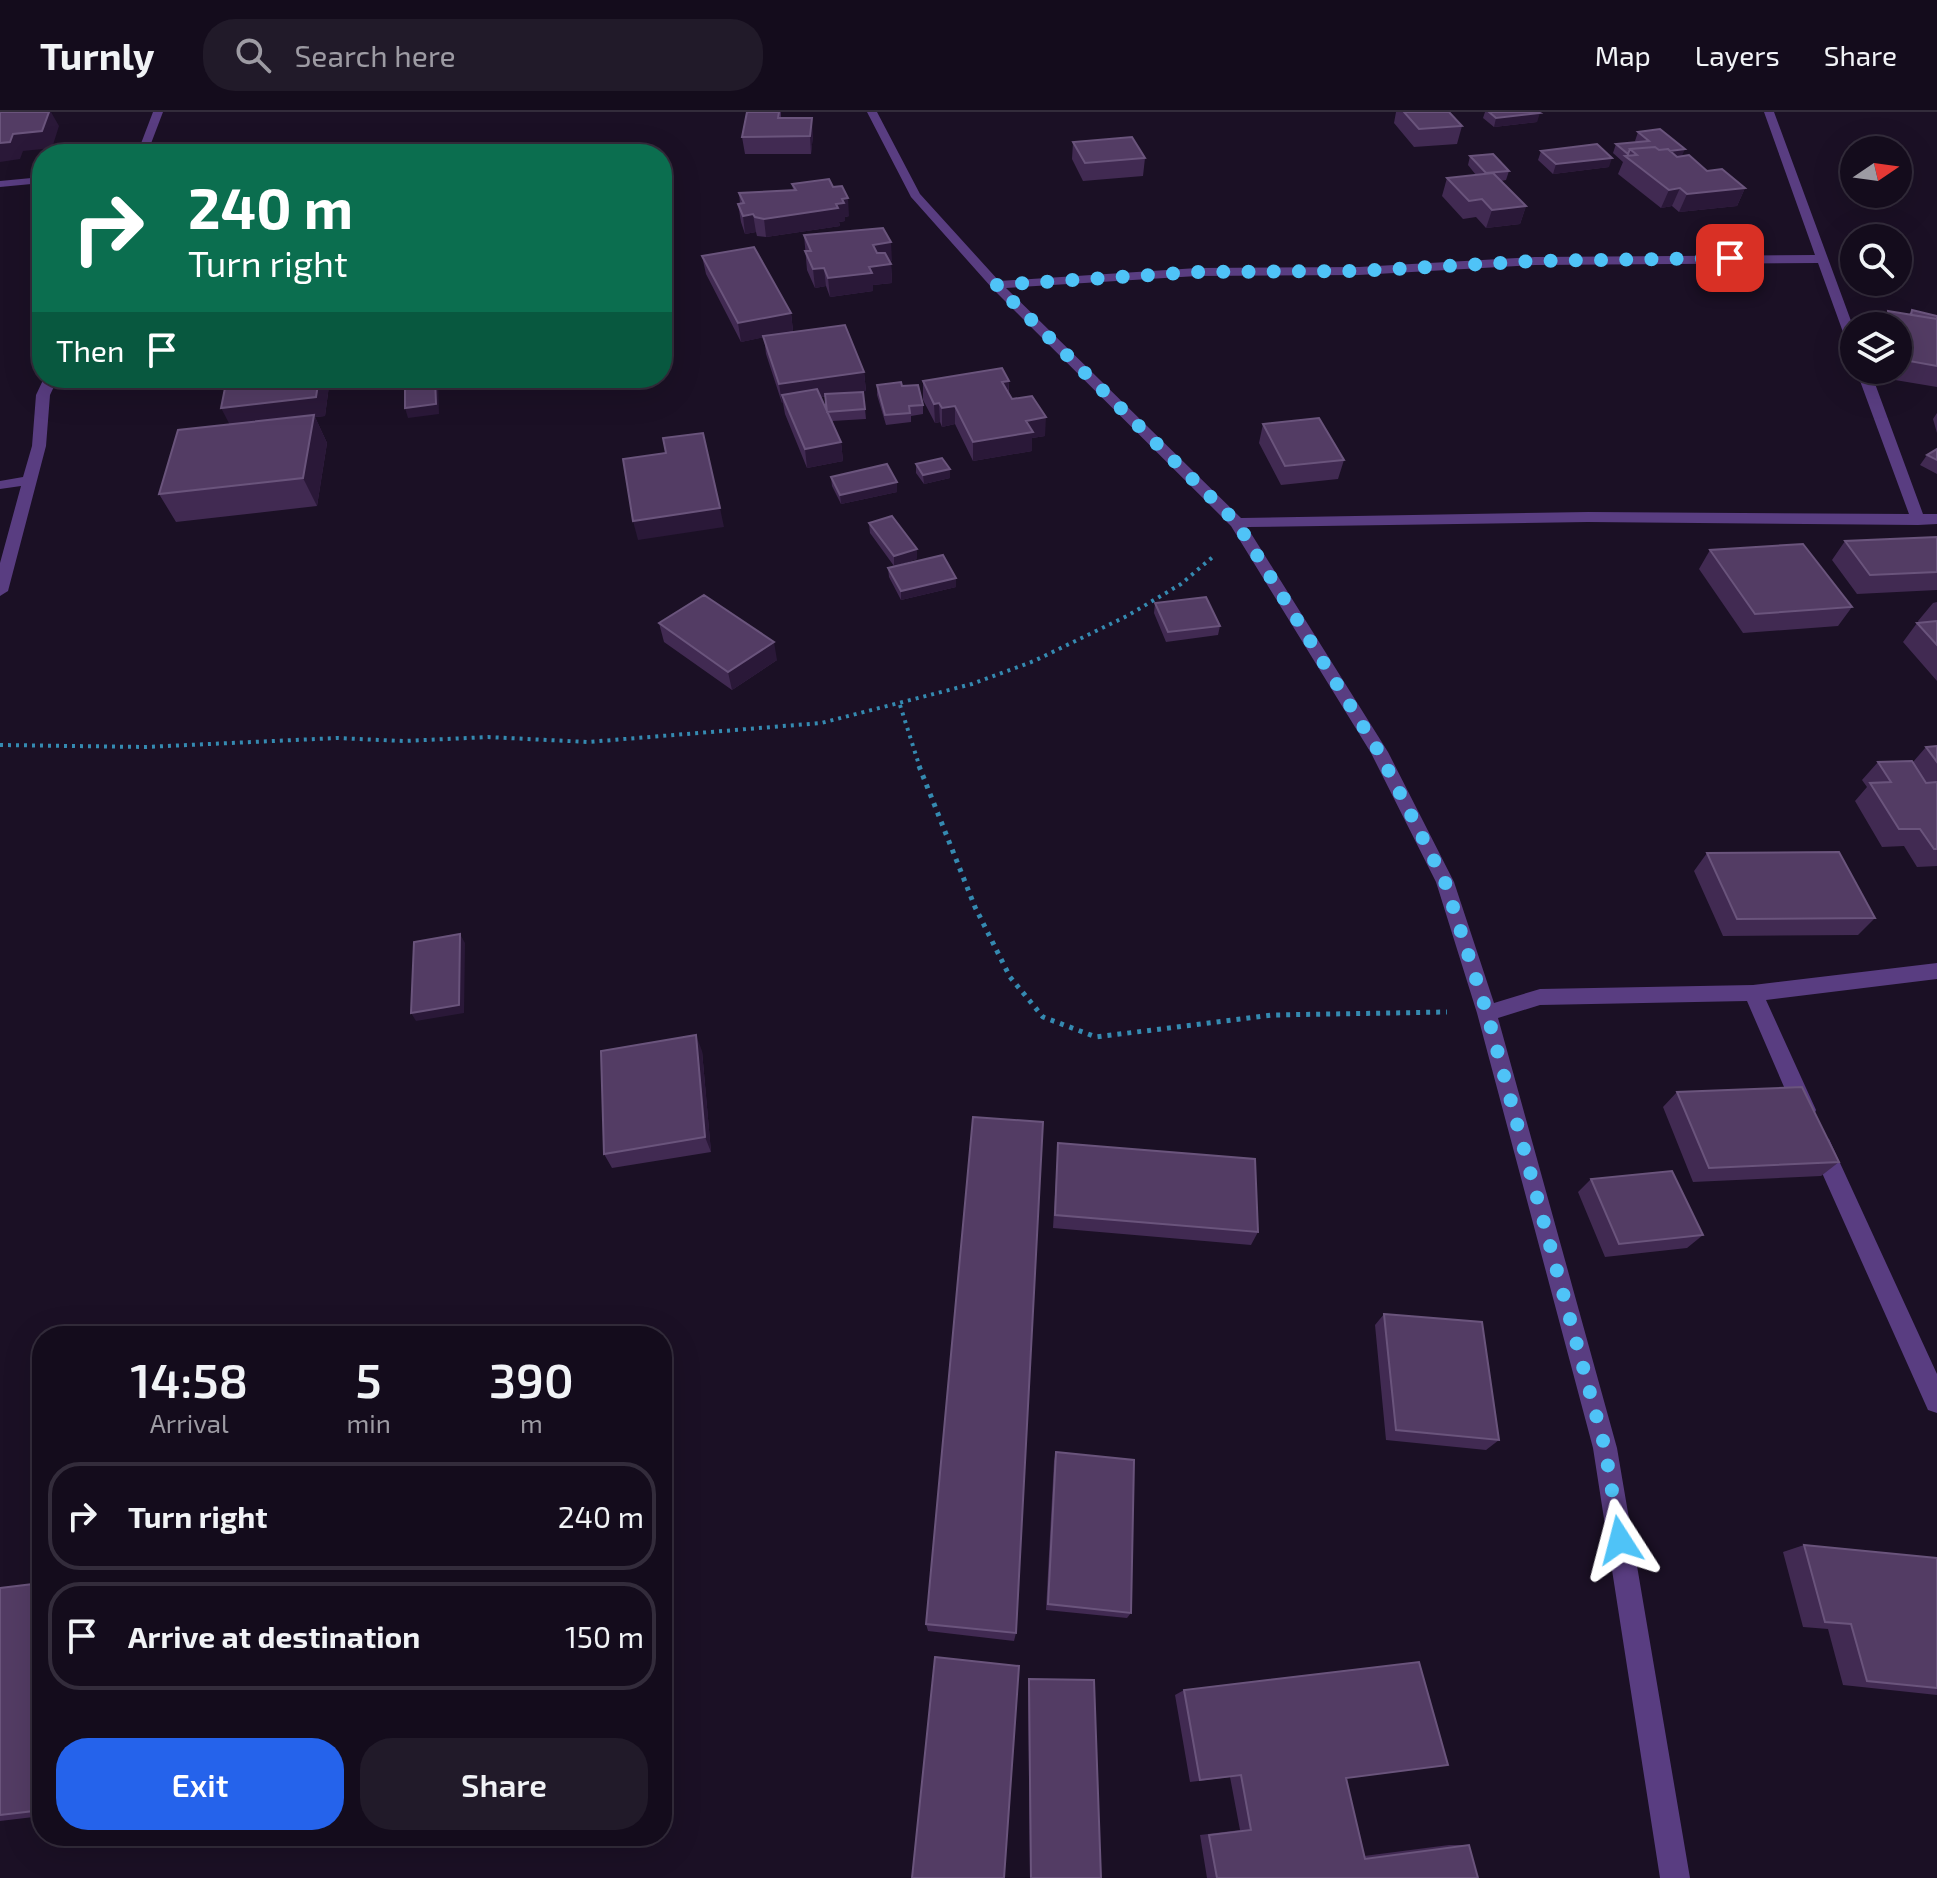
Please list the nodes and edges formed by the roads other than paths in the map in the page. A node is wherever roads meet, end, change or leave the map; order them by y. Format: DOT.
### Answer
graph roads {
  1 [pos="158,112"];
  2 [pos="872,112"];
  3 [pos="1769,112"];
  4 [pos="146,144"];
  5 [pos="32,181"];
  6 [pos="0,184"];
  7 [pos="1822,259"];
  8 [pos="996,285"];
  9 [pos="1841,312"];
  10 [pos="1868,384"];
  11 [pos="46,388"];
  12 [pos="27,481"];
  13 [pos="0,485"];
  14 [pos="1937,519"];
  15 [pos="1918,520"];
  16 [pos="1237,523"];
  17 [pos="0,591"];
  18 [pos="1937,971"];
  19 [pos="1753,993"];
  20 [pos="1487,1013"];
  21 [pos="1937,1401"];
  22 [pos="1675,1878"];
  1 -- 4 [label="street"];
  2 -- 8 [label="street"];
  3 -- 7 [label="street"];
  5 -- 6 [label="street"];
  7 -- 8 [label="street"];
  7 -- 9 [label="street"];
  8 -- 16 [label="street"];
  10 -- 15 [label="street"];
  11 -- 12 [label="street"];
  12 -- 13 [label="street"];
  12 -- 17 [label="street"];
  14 -- 15 [label="street"];
  15 -- 16 [label="street"];
  16 -- 20 [label="street"];
  18 -- 19 [label="street"];
  19 -- 20 [label="street"];
  19 -- 21 [label="street"];
  20 -- 22 [label="street"];
}
